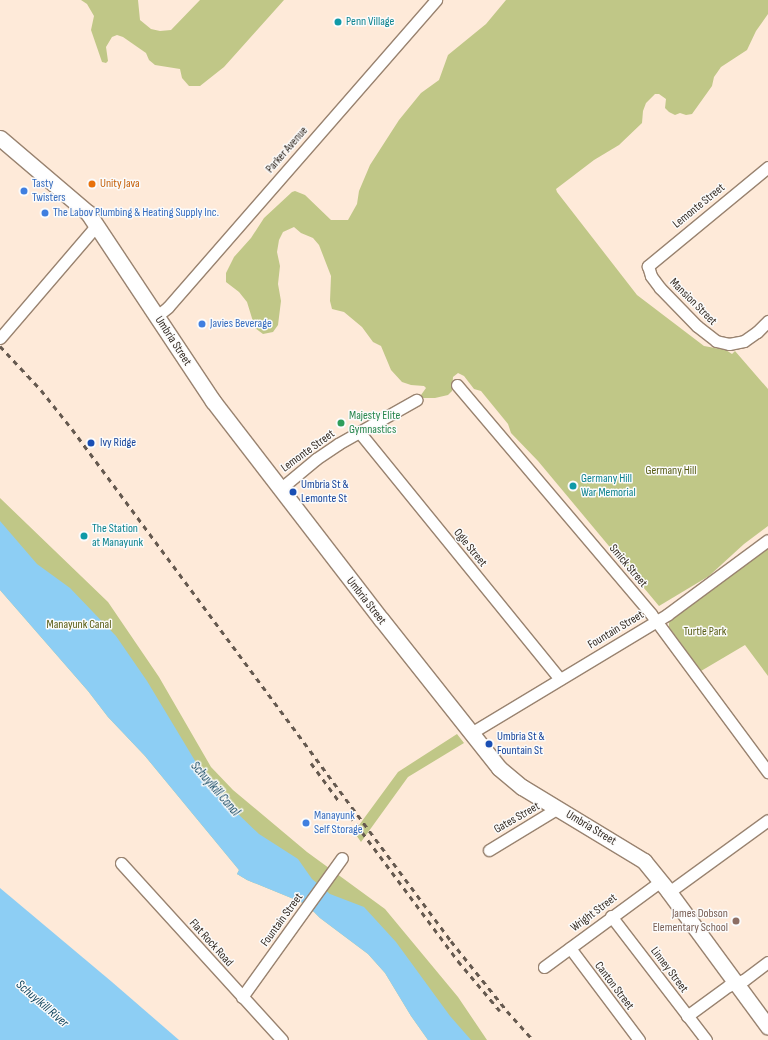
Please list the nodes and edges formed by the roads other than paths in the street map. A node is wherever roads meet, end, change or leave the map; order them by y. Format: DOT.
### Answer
graph roads {
  1 [pos="436,0"];
  2 [pos="0,138"];
  3 [pos="768,167"];
  4 [pos="97,226"];
  5 [pos="648,266"];
  6 [pos="157,316"];
  7 [pos="768,321"];
  8 [pos="0,338"];
  9 [pos="457,385"];
  10 [pos="416,400"];
  11 [pos="360,433"];
  12 [pos="280,489"];
  13 [pos="768,540"];
  14 [pos="656,621"];
  15 [pos="560,679"];
  16 [pos="471,733"];
  17 [pos="768,772"];
  18 [pos="558,808"];
  19 [pos="768,820"];
  20 [pos="489,850"];
  21 [pos="342,858"];
  22 [pos="120,863"];
  23 [pos="665,887"];
  24 [pos="611,916"];
  25 [pos="570,948"];
  26 [pos="768,962"];
  27 [pos="544,967"];
  28 [pos="736,983"];
  29 [pos="242,997"];
  30 [pos="687,1016"];
  31 [pos="768,1027"];
  32 [pos="282,1040"];
  33 [pos="638,1040"];
  34 [pos="706,1040"];
  1 -- 6 [label="street, Parker Avenue"];
  2 -- 4 [label="main road, Umbria Street"];
  3 -- 5 [label="street, Lemonte Street"];
  4 -- 6 [label="main road, Umbria Street"];
  4 -- 8 [label="street"];
  5 -- 7 [label="street, Mansion Street"];
  6 -- 12 [label="main road, Umbria Street"];
  9 -- 14 [label="street, Smick Street"];
  10 -- 11 [label="street, Lemonte Street"];
  11 -- 12 [label="street, Lemonte Street"];
  11 -- 15 [label="street, Ogle Street"];
  12 -- 16 [label="main road, Umbria Street"];
  13 -- 14 [label="street, Fountain Street"];
  14 -- 15 [label="street, Fountain Street"];
  14 -- 17 [label="street, Smick Street"];
  15 -- 16 [label="street, Fountain Street"];
  16 -- 18 [label="main road, Umbria Street"];
  18 -- 20 [label="street, Gates Street"];
  18 -- 23 [label="main road, Umbria Street"];
  19 -- 23 [label="street, Wright Street"];
  21 -- 29 [label="street, Fountain Street"];
  22 -- 29 [label="street, Flat Rock Road"];
  23 -- 24 [label="street, Wright Street"];
  23 -- 28 [label="main road, Umbria Street"];
  24 -- 25 [label="street, Wright Street"];
  24 -- 30 [label="street, Linney Street"];
  25 -- 27 [label="street, Wright Street"];
  25 -- 33 [label="street, Canton Street"];
  26 -- 28 [label="street"];
  28 -- 30 [label="street"];
  28 -- 31 [label="main road, Umbria Street"];
  29 -- 32 [label="street, Flat Rock Road"];
  30 -- 34 [label="street, Linney Street"];
}
